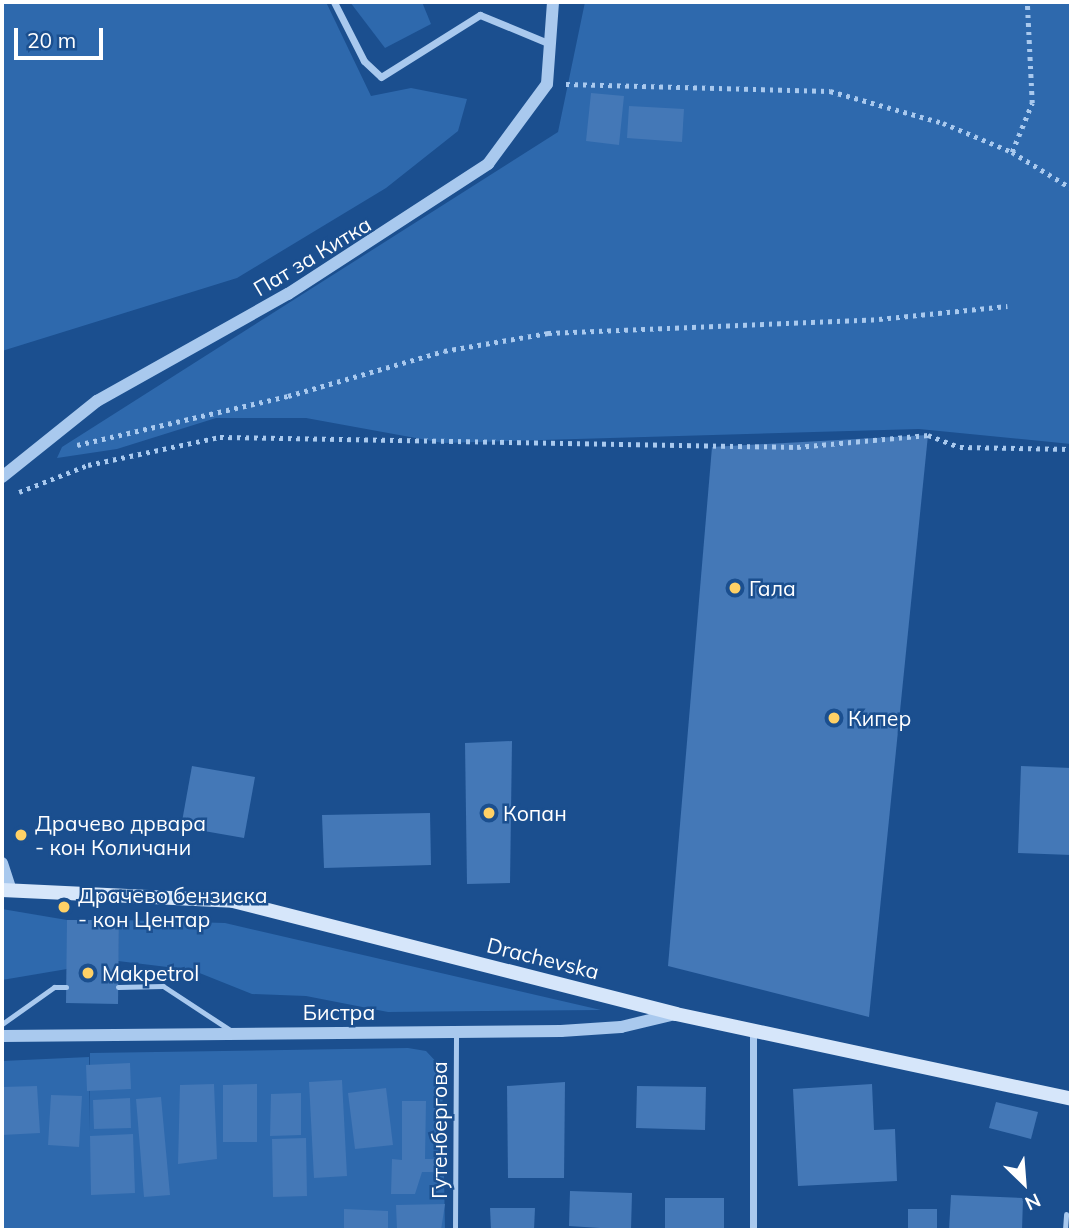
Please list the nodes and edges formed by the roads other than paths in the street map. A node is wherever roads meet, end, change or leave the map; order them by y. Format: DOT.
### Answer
graph roads {
  1 [pos="334,2"];
  2 [pos="553,2"];
  3 [pos="548,43"];
  4 [pos="2,477"];
  5 [pos="2,863"];
  6 [pos="6,890"];
  7 [pos="66,987"];
  8 [pos="118,987"];
  9 [pos="676,1014"];
  10 [pos="2,1024"];
  11 [pos="456,1030"];
  12 [pos="753,1031"];
  13 [pos="233,1032"];
  14 [pos="2,1036"];
  15 [pos="1071,1099"];
  16 [pos="1066,1214"];
  17 [pos="455,1230"];
  18 [pos="753,1230"];
  19 [pos="1065,1230"];
  1 -- 3 [label="street"];
  2 -- 3 [label="street"];
  3 -- 4 [label="street, Пат за Китка"];
  5 -- 6 [label="street"];
  6 -- 9 [label="main road, Drachevska"];
  7 -- 10 [label="lane"];
  8 -- 13 [label="lane"];
  9 -- 11 [label="street, Бистра"];
  9 -- 12 [label="main road, Drachevska"];
  11 -- 13 [label="street, Бистра"];
  11 -- 17 [label="lane, Гутенбергова"];
  12 -- 15 [label="main road, Drachevska"];
  12 -- 18 [label="street"];
  13 -- 14 [label="street, Бистра"];
  16 -- 19 [label="lane"];
}
